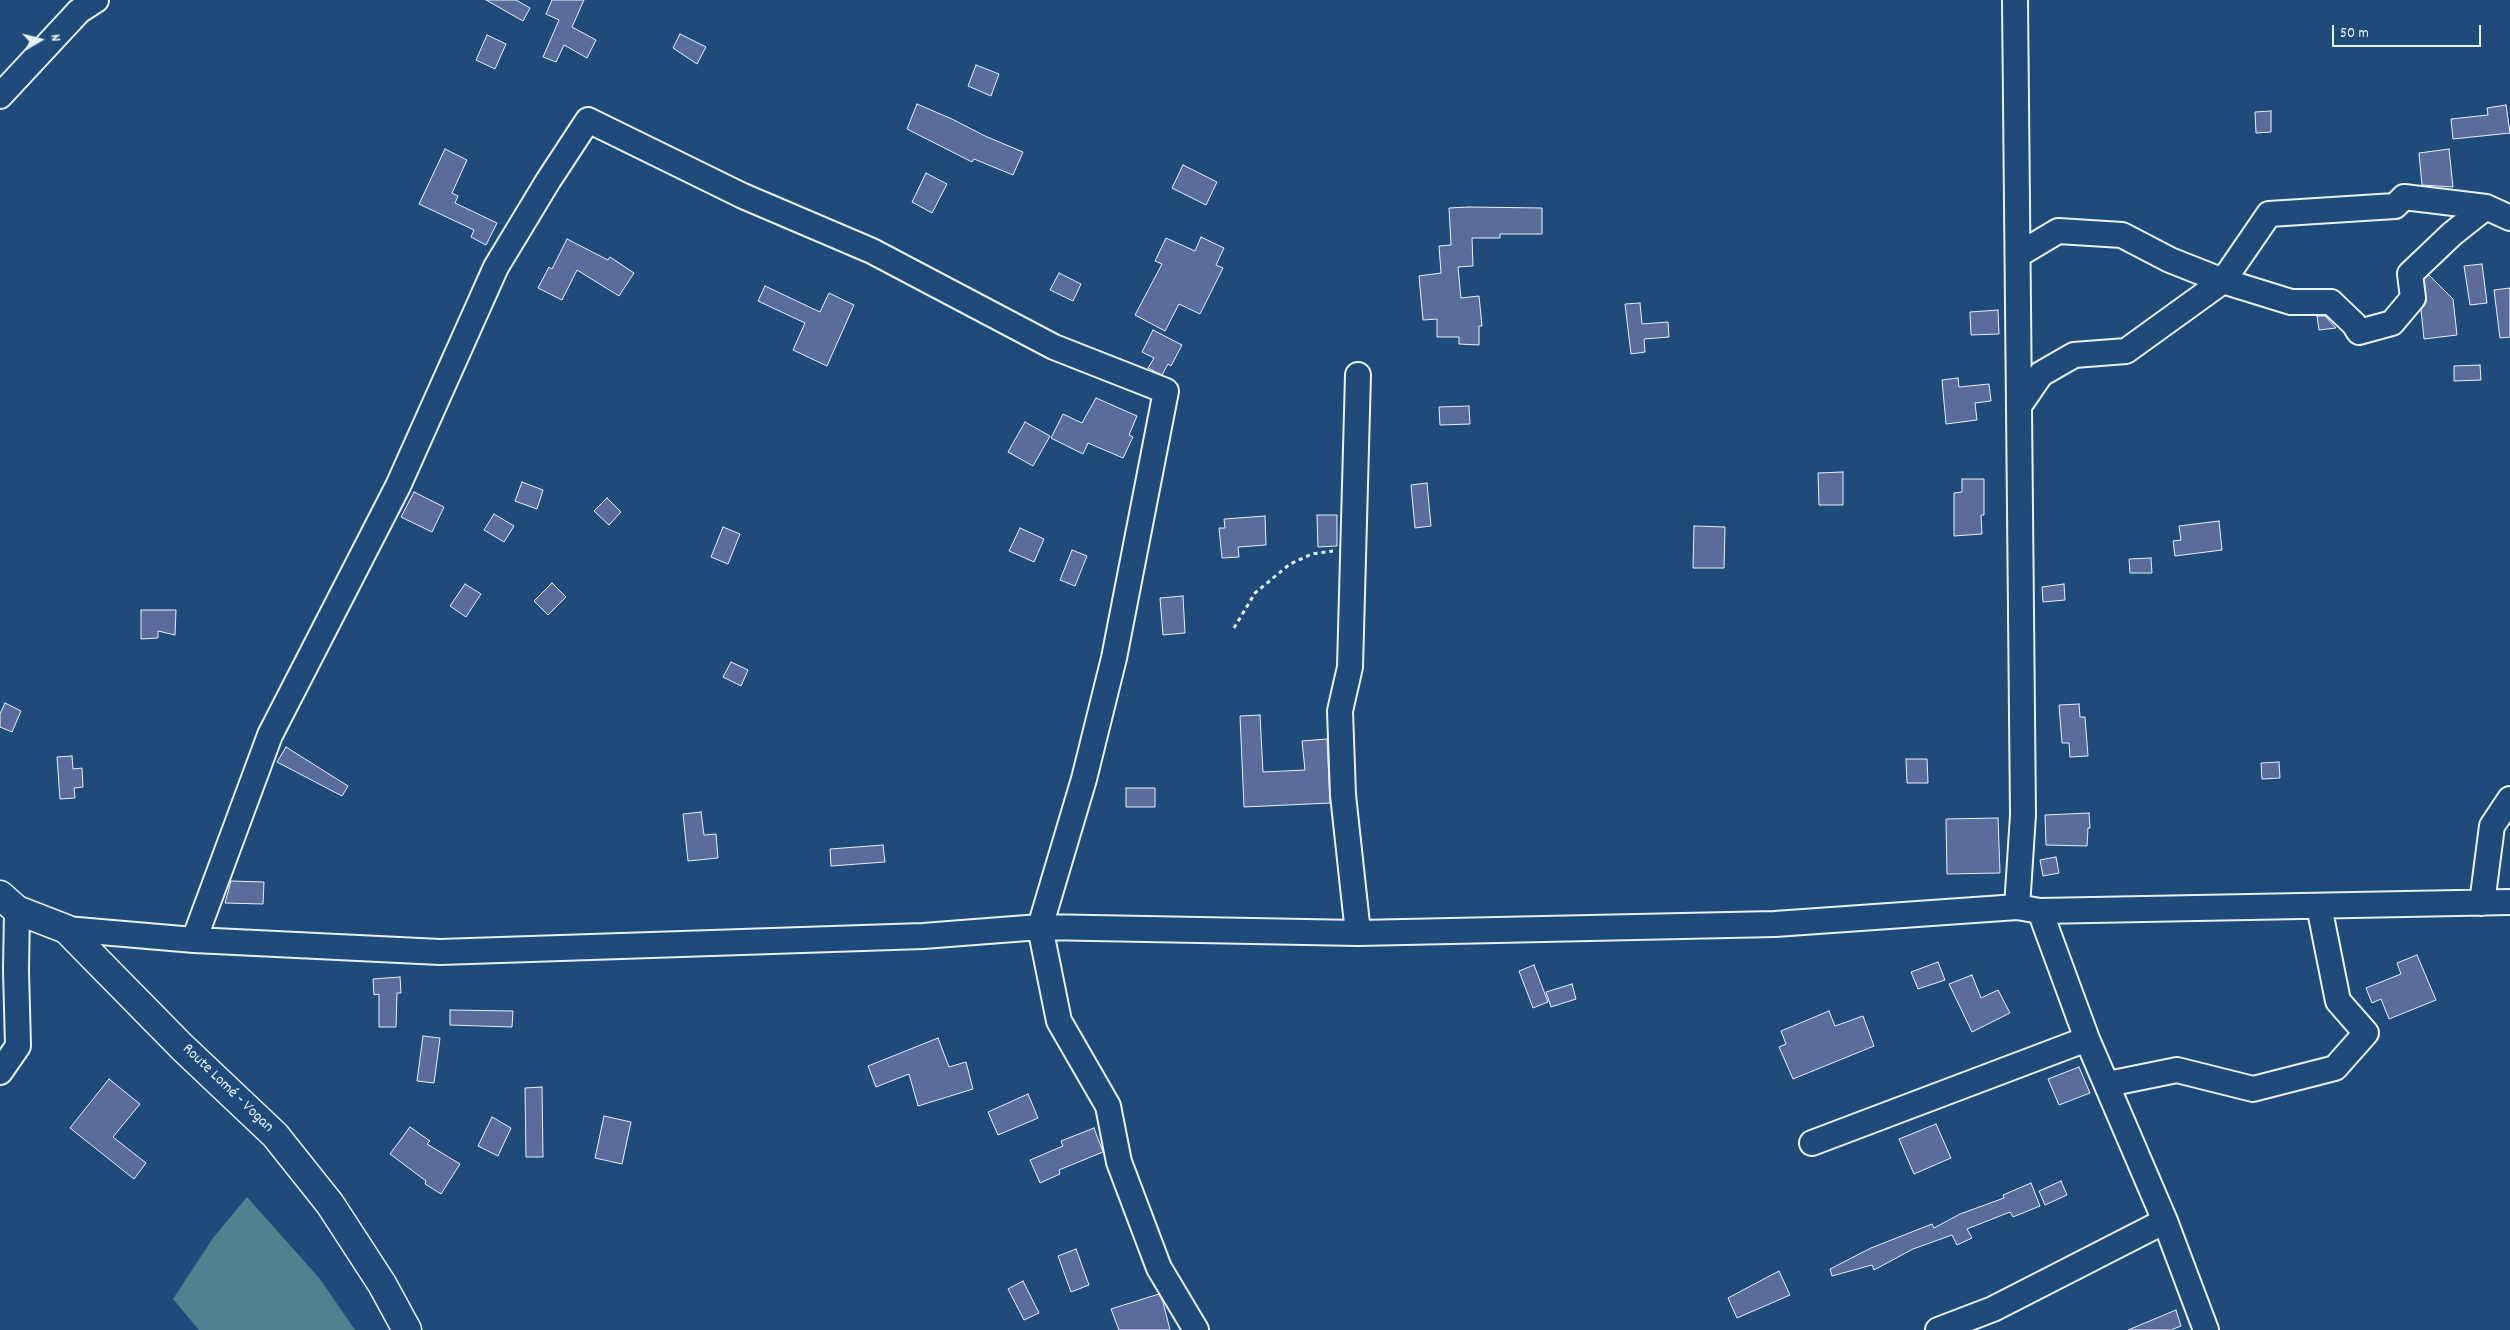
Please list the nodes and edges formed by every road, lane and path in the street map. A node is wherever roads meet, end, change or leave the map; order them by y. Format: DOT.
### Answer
graph roads {
  1 [pos="96,0"];
  2 [pos="2015,0"];
  3 [pos="0,96"];
  4 [pos="2486,207"];
  5 [pos="2510,218"];
  6 [pos="2018,255"];
  7 [pos="2223,281"];
  8 [pos="1358,375"];
  9 [pos="2019,406"];
  10 [pos="1354,526"];
  11 [pos="1234,628"];
  12 [pos="2510,799"];
  13 [pos="2510,902"];
  14 [pos="9,903"];
  15 [pos="2482,903"];
  16 [pos="2319,906"];
  17 [pos="2028,909"];
  18 [pos="1040,927"];
  19 [pos="66,929"];
  20 [pos="1358,933"];
  21 [pos="194,940"];
  22 [pos="2087,1039"];
  23 [pos="0,1072"];
  24 [pos="2108,1084"];
  25 [pos="1812,1143"];
  26 [pos="2165,1221"];
  27 [pos="407,1330"];
  28 [pos="1196,1330"];
  29 [pos="1938,1330"];
  30 [pos="2206,1330"];
  1 -- 3 [label="street"];
  2 -- 6 [label="street"];
  4 -- 5 [label="street"];
  4 -- 7 [label="street"];
  4 -- 7 [label="street"];
  6 -- 7 [label="street"];
  6 -- 9 [label="street"];
  7 -- 9 [label="street"];
  8 -- 10 [label="street"];
  9 -- 17 [label="street"];
  10 -- 11 [label="path"];
  10 -- 20 [label="street"];
  12 -- 15 [label="street"];
  13 -- 15 [label="street"];
  14 -- 19 [label="main road, Route Lomé - Vogan"];
  14 -- 23 [label="street"];
  15 -- 16 [label="street"];
  16 -- 17 [label="street"];
  16 -- 24 [label="street"];
  17 -- 20 [label="street"];
  17 -- 22 [label="street"];
  18 -- 20 [label="street"];
  18 -- 21 [label="street"];
  18 -- 21 [label="street"];
  18 -- 28 [label="street"];
  19 -- 21 [label="street"];
  19 -- 27 [label="main road, Route Lomé - Vogan"];
  22 -- 24 [label="street"];
  22 -- 25 [label="street"];
  24 -- 26 [label="street"];
  26 -- 29 [label="street"];
  26 -- 30 [label="street"];
}
